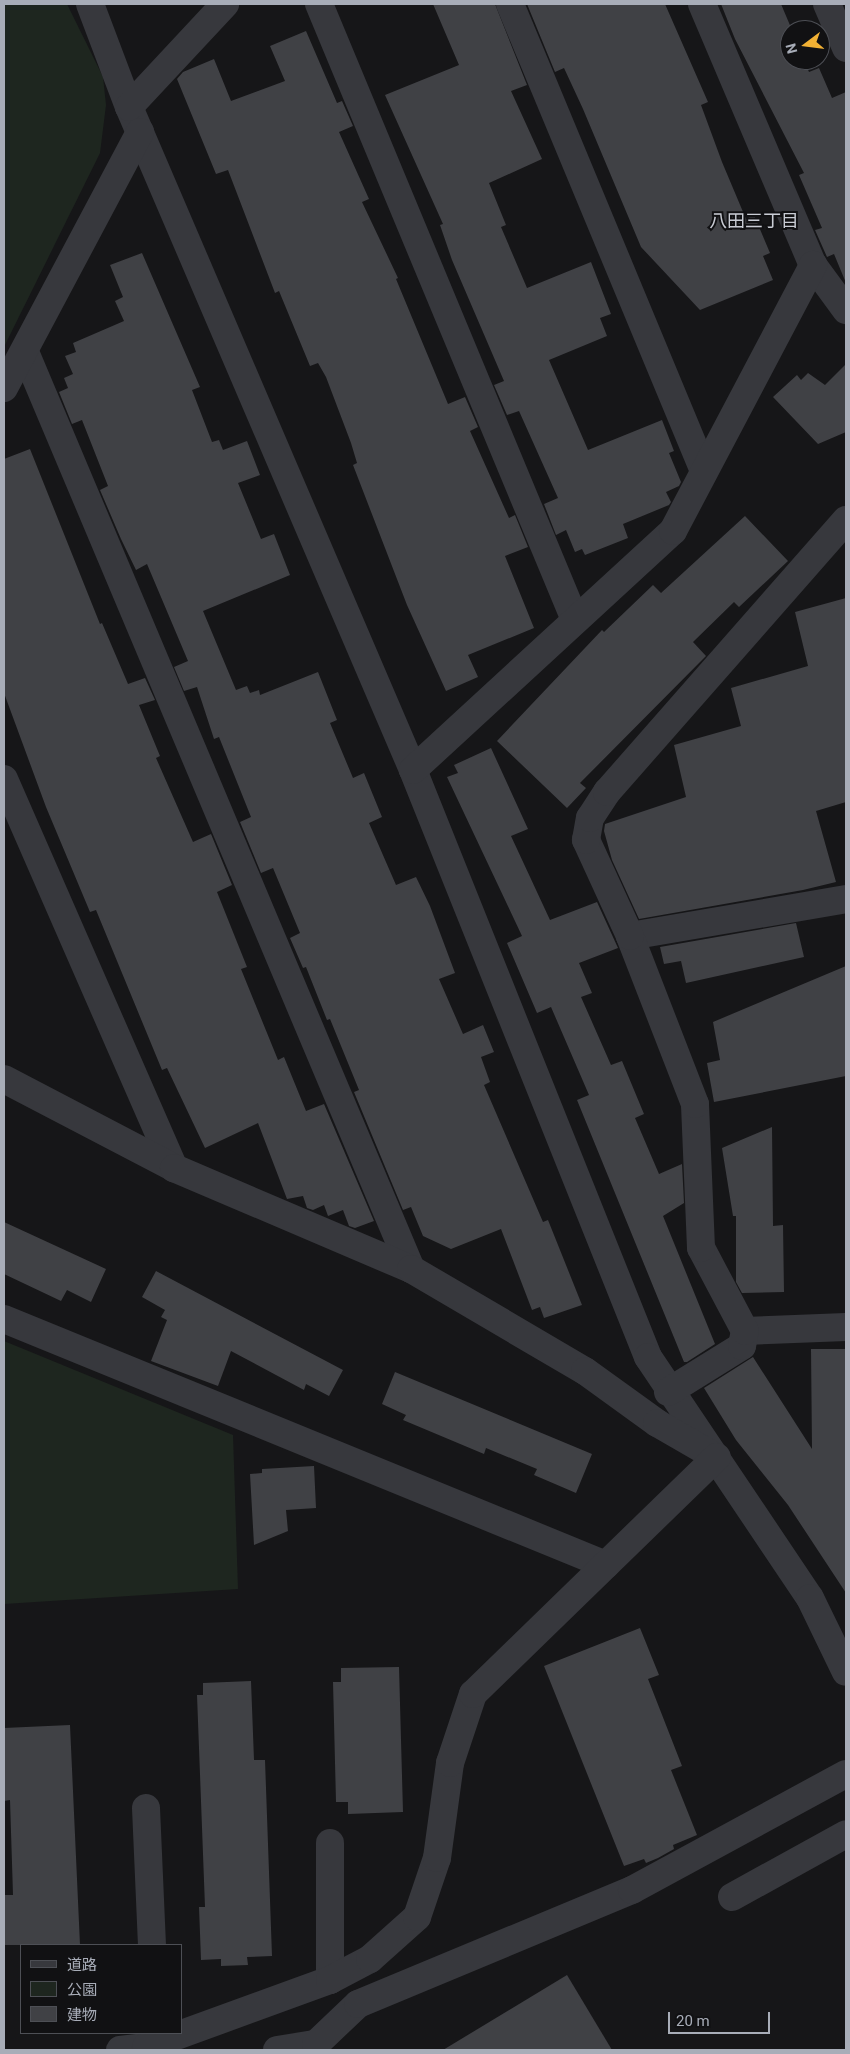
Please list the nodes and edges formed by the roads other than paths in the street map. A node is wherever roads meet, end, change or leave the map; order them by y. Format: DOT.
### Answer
graph roads {
  1 [pos="90,4"];
  2 [pos="225,4"];
  3 [pos="319,4"];
  4 [pos="510,4"];
  5 [pos="702,4"];
  6 [pos="826,4"];
  7 [pos="846,48"];
  8 [pos="129,106"];
  9 [pos="140,132"];
  10 [pos="813,264"];
  11 [pos="846,310"];
  12 [pos="25,352"];
  13 [pos="4,388"];
  14 [pos="704,471"];
  15 [pos="845,525"];
  16 [pos="575,620"];
  17 [pos="413,770"];
  18 [pos="4,779"];
  19 [pos="846,899"];
  20 [pos="630,936"];
  21 [pos="4,1079"];
  22 [pos="174,1168"];
  23 [pos="411,1269"];
  24 [pos="4,1319"];
  25 [pos="846,1328"];
  26 [pos="745,1331"];
  27 [pos="668,1392"];
  28 [pos="717,1457"];
  29 [pos="606,1565"];
  30 [pos="846,1672"];
  31 [pos="846,1774"];
  32 [pos="146,1808"];
  33 [pos="846,1834"];
  34 [pos="330,1843"];
  35 [pos="732,1897"];
  36 [pos="152,1944"];
  37 [pos="330,1980"];
  38 [pos="182,2029"];
  39 [pos="165,2034"];
  40 [pos="138,2043"];
  41 [pos="320,2047"];
  42 [pos="277,2050"];
  1 -- 8 [label="street"];
  2 -- 8 [label="street"];
  3 -- 16 [label="street"];
  4 -- 14 [label="street"];
  5 -- 10 [label="street"];
  6 -- 7 [label="street"];
  8 -- 9 [label="street"];
  9 -- 12 [label="street"];
  9 -- 17 [label="street"];
  10 -- 11 [label="street"];
  10 -- 14 [label="street"];
  12 -- 13 [label="street"];
  12 -- 23 [label="street"];
  14 -- 16 [label="street"];
  15 -- 20 [label="street"];
  16 -- 17 [label="street"];
  17 -- 27 [label="street"];
  18 -- 22 [label="street"];
  19 -- 20 [label="street"];
  20 -- 26 [label="street"];
  21 -- 22 [label="street"];
  22 -- 23 [label="street"];
  23 -- 28 [label="street"];
  24 -- 29 [label="street"];
  25 -- 26 [label="street"];
  26 -- 27 [label="street"];
  27 -- 28 [label="street"];
  28 -- 29 [label="street"];
  28 -- 30 [label="street"];
  29 -- 37 [label="street"];
  31 -- 41 [label="street"];
  32 -- 36 [label="street"];
  33 -- 35 [label="street"];
  34 -- 37 [label="street"];
  37 -- 38 [label="street"];
  39 -- 40 [label="street"];
  41 -- 42 [label="street"];
}
